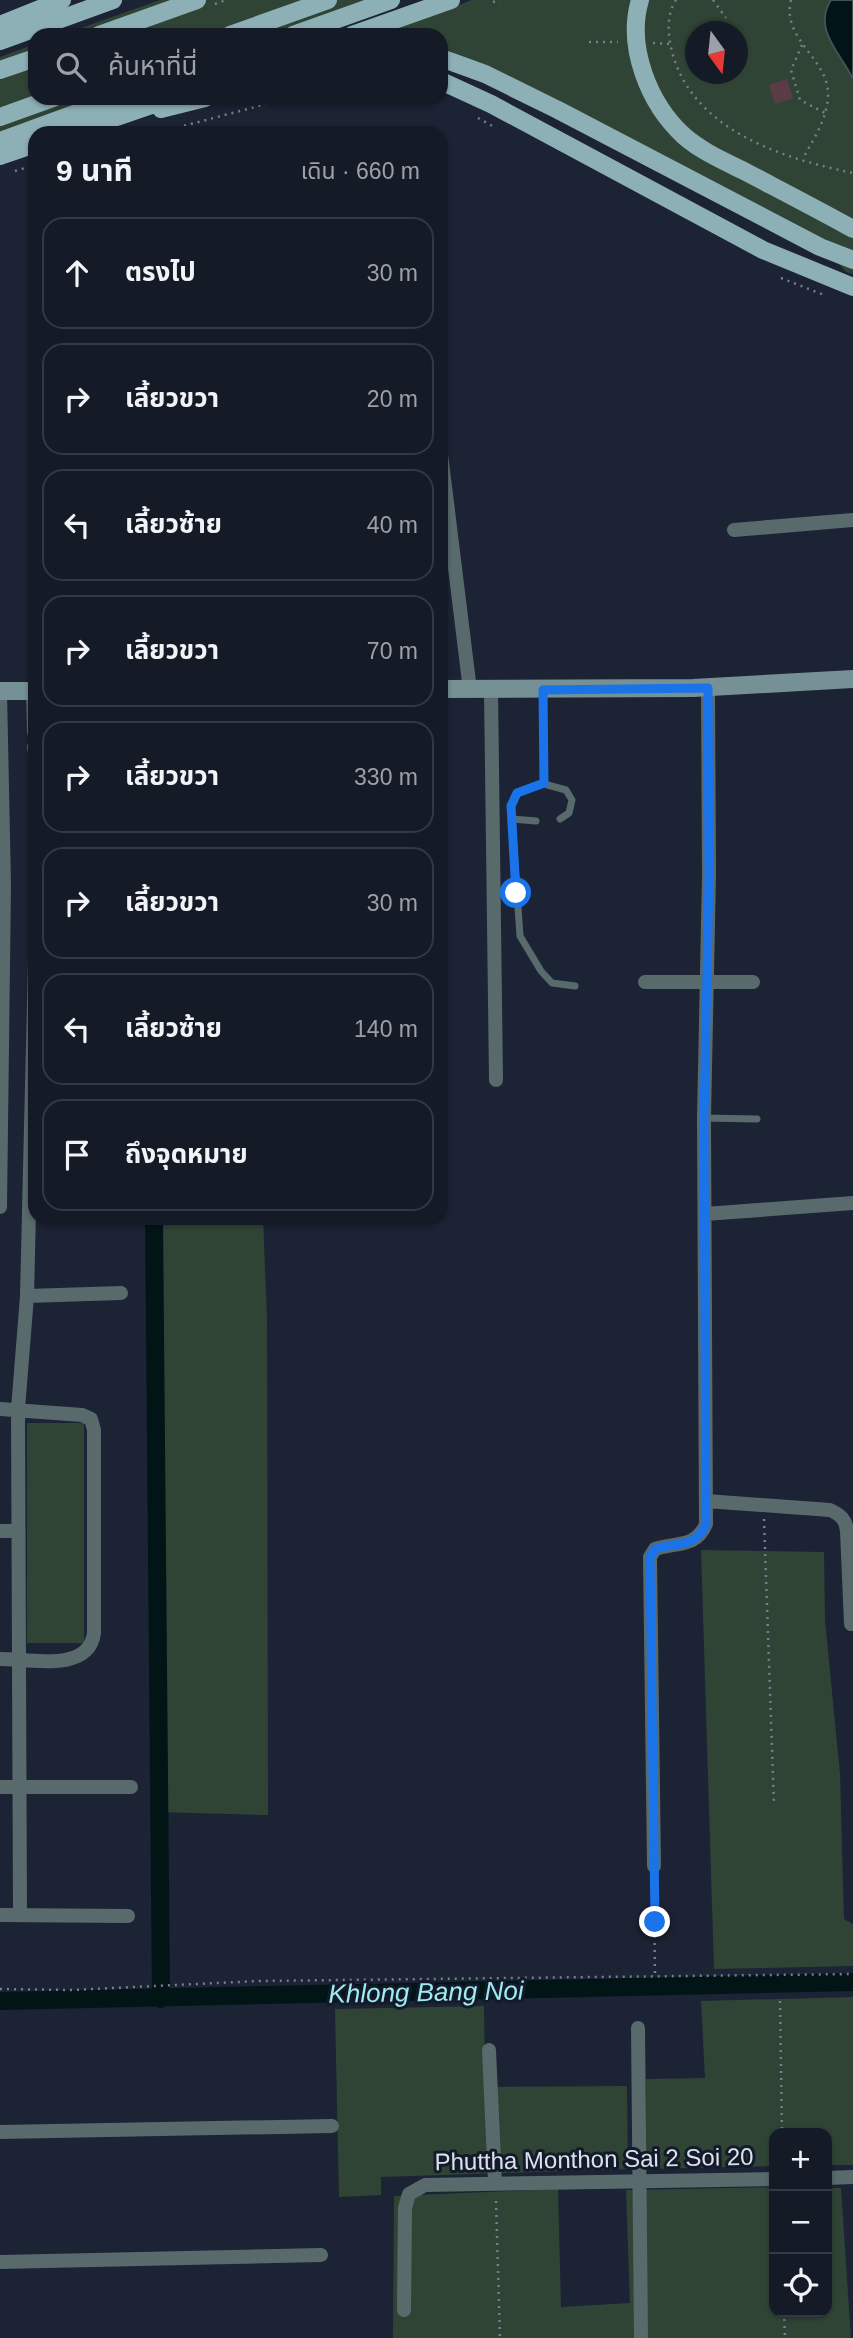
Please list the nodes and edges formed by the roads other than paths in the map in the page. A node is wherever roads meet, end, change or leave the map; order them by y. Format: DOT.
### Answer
graph roads {
  1 [pos="61,0"];
  2 [pos="113,0"];
  3 [pos="197,0"];
  4 [pos="328,0"];
  5 [pos="391,0"];
  6 [pos="451,0"];
  7 [pos="640,0"];
  8 [pos="0,25"];
  9 [pos="36,28"];
  10 [pos="119,28"];
  11 [pos="250,28"];
  12 [pos="313,28"];
  13 [pos="372,28"];
  14 [pos="28,31"];
  15 [pos="0,41"];
  16 [pos="28,61"];
  17 [pos="448,61"];
  18 [pos="0,71"];
  19 [pos="448,84"];
  20 [pos="33,105"];
  21 [pos="99,105"];
  22 [pos="152,105"];
  23 [pos="175,105"];
  24 [pos="0,117"];
  25 [pos="107,121"];
  26 [pos="41,126"];
  27 [pos="91,126"];
  28 [pos="28,131"];
  29 [pos="0,141"];
  30 [pos="28,146"];
  31 [pos="0,156"];
  32 [pos="853,229"];
  33 [pos="853,260"];
  34 [pos="853,287"];
  35 [pos="448,511"];
  36 [pos="853,520"];
  37 [pos="734,530"];
  38 [pos="853,679"];
  39 [pos="708,688"];
  40 [pos="448,689"];
  41 [pos="470,690"];
  42 [pos="491,690"];
  43 [pos="543,690"];
  44 [pos="0,691"];
  45 [pos="28,691"];
  46 [pos="544,783"];
  47 [pos="512,819"];
  48 [pos="560,819"];
  49 [pos="536,821"];
  50 [pos="645,982"];
  51 [pos="754,982"];
  52 [pos="707,983"];
  53 [pos="575,986"];
  54 [pos="496,1080"];
  55 [pos="704,1118"];
  56 [pos="757,1119"];
  57 [pos="853,1203"];
  58 [pos="0,1207"];
  59 [pos="705,1214"];
  60 [pos="30,1225"];
  61 [pos="121,1293"];
  62 [pos="27,1296"];
  63 [pos="0,1409"];
  64 [pos="18,1409"];
  65 [pos="706,1501"];
  66 [pos="0,1531"];
  67 [pos="17,1531"];
  68 [pos="851,1624"];
  69 [pos="0,1659"];
  70 [pos="21,1659"];
  71 [pos="19,1786"];
  72 [pos="0,1787"];
  73 [pos="131,1787"];
  74 [pos="654,1866"];
  75 [pos="0,1915"];
  76 [pos="20,1915"];
  77 [pos="128,1916"];
  78 [pos="638,2028"];
  79 [pos="489,2050"];
  80 [pos="332,2126"];
  81 [pos="0,2132"];
  82 [pos="853,2177"];
  83 [pos="832,2178"];
  84 [pos="769,2179"];
  85 [pos="639,2181"];
  86 [pos="495,2183"];
  87 [pos="321,2255"];
  88 [pos="0,2262"];
  89 [pos="404,2310"];
  90 [pos="641,2338"];
  1 -- 8 [label="main road"];
  2 -- 9 [label="main road"];
  3 -- 10 [label="main road"];
  4 -- 11 [label="main road"];
  5 -- 12 [label="main road"];
  6 -- 13 [label="main road"];
  7 -- 32 [label="main road, bridge"];
  14 -- 15 [label="main road"];
  16 -- 18 [label="main road"];
  17 -- 33 [label="main road"];
  19 -- 34 [label="main road"];
  20 -- 24 [label="main road"];
  21 -- 26 [label="main road"];
  22 -- 25 [label="main road"];
  23 -- 25 [label="main road"];
  25 -- 27 [label="main road"];
  28 -- 29 [label="main road"];
  30 -- 31 [label="main road"];
  35 -- 41 [label="street"];
  36 -- 37 [label="street"];
  38 -- 39 [label="street"];
  39 -- 43 [label="street"];
  39 -- 52 [label="street"];
  40 -- 41 [label="street"];
  41 -- 42 [label="street"];
  42 -- 43 [label="street"];
  42 -- 54 [label="street"];
  43 -- 46 [label="lane"];
  44 -- 45 [label="street"];
  44 -- 58 [label="street"];
  46 -- 47 [label="lane"];
  46 -- 48 [label="lane"];
  47 -- 49 [label="lane"];
  47 -- 53 [label="lane"];
  50 -- 52 [label="street"];
  51 -- 52 [label="street"];
  52 -- 55 [label="street"];
  55 -- 56 [label="lane"];
  55 -- 59 [label="street"];
  57 -- 59 [label="street"];
  59 -- 65 [label="street"];
  60 -- 62 [label="street"];
  61 -- 62 [label="street"];
  62 -- 64 [label="street"];
  63 -- 64 [label="street"];
  64 -- 67 [label="street"];
  64 -- 70 [label="street"];
  65 -- 68 [label="street"];
  65 -- 74 [label="street"];
  66 -- 67 [label="street"];
  67 -- 70 [label="street"];
  69 -- 70 [label="street"];
  70 -- 71 [label="street"];
  71 -- 72 [label="street"];
  71 -- 73 [label="street"];
  71 -- 76 [label="street"];
  75 -- 76 [label="street"];
  76 -- 77 [label="street"];
  78 -- 85 [label="street"];
  79 -- 86 [label="street"];
  80 -- 81 [label="street"];
  82 -- 83 [label="street"];
  84 -- 85 [label="street, Phuttha Monthon Sai 2 Soi 20"];
  85 -- 86 [label="street, Phuttha Monthon Sai 2 Soi 20"];
  85 -- 90 [label="street"];
  86 -- 89 [label="street, Phuttha Monthon Sai 2 Soi 20"];
  87 -- 88 [label="street"];
}
